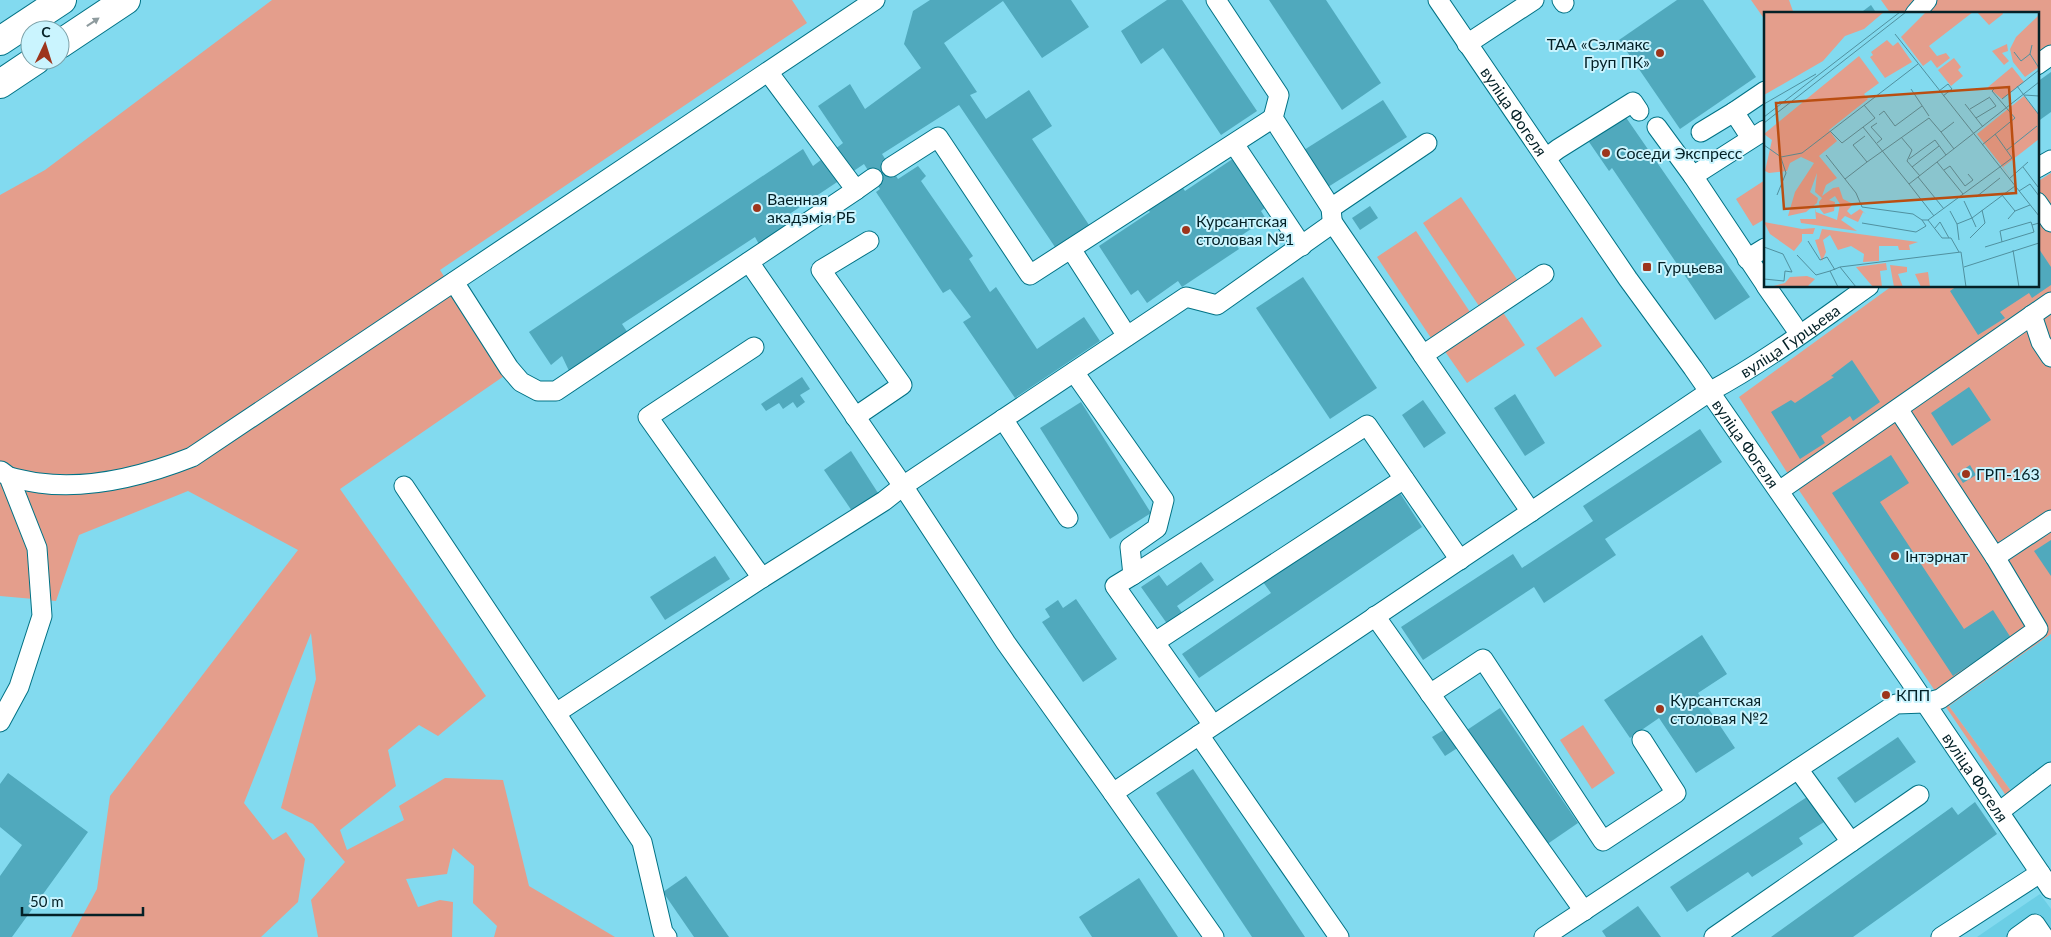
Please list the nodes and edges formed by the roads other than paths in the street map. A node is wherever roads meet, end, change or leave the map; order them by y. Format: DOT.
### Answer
graph roads {
  1 [pos="62,0"];
  2 [pos="126,0"];
  3 [pos="875,0"];
  4 [pos="1216,0"];
  5 [pos="1438,0"];
  6 [pos="1534,0"];
  7 [pos="1927,0"];
  8 [pos="1916,12"];
  9 [pos="70,37"];
  10 [pos="0,41"];
  11 [pos="1467,44"];
  12 [pos="2051,55"];
  13 [pos="2038,64"];
  14 [pos="21,70"];
  15 [pos="768,72"];
  16 [pos="0,84"];
  17 [pos="1764,92"];
  18 [pos="1639,111"];
  19 [pos="1734,112"];
  20 [pos="1273,118"];
  21 [pos="1657,127"];
  22 [pos="1701,132"];
  23 [pos="1758,134"];
  24 [pos="1428,142"];
  25 [pos="1234,144"];
  26 [pos="1546,158"];
  27 [pos="2051,160"];
  28 [pos="891,167"];
  29 [pos="2038,167"];
  30 [pos="1693,176"];
  31 [pos="874,178"];
  32 [pos="856,190"];
  33 [pos="2038,203"];
  34 [pos="1332,215"];
  35 [pos="2051,222"];
  36 [pos="869,240"];
  37 [pos="1302,246"];
  38 [pos="1071,249"];
  39 [pos="1764,249"];
  40 [pos="1747,259"];
  41 [pos="748,262"];
  42 [pos="1544,274"];
  43 [pos="454,282"];
  44 [pos="1764,284"];
  45 [pos="1767,288"];
  46 [pos="1866,288"];
  47 [pos="2051,302"];
  48 [pos="2032,316"];
  49 [pos="1799,335"];
  50 [pos="1127,336"];
  51 [pos="754,348"];
  52 [pos="1423,356"];
  53 [pos="2051,357"];
  54 [pos="1074,372"];
  55 [pos="1709,392"];
  56 [pos="1898,409"];
  57 [pos="855,417"];
  58 [pos="1003,419"];
  59 [pos="4,473"];
  60 [pos="1404,479"];
  61 [pos="404,486"];
  62 [pos="903,486"];
  63 [pos="1779,492"];
  64 [pos="1531,512"];
  65 [pos="1068,518"];
  66 [pos="2051,520"];
  67 [pos="1995,557"];
  68 [pos="1460,560"];
  69 [pos="1133,574"];
  70 [pos="762,578"];
  71 [pos="1375,616"];
  72 [pos="1155,642"];
  73 [pos="1430,694"];
  74 [pos="1925,703"];
  75 [pos="556,713"];
  76 [pos="0,722"];
  77 [pos="1206,730"];
  78 [pos="1642,740"];
  79 [pos="1798,769"];
  80 [pos="2051,772"];
  81 [pos="1113,793"];
  82 [pos="1919,796"];
  83 [pos="1999,812"];
  84 [pos="1851,842"];
  85 [pos="2040,873"];
  86 [pos="2051,889"];
  87 [pos="1584,910"];
  88 [pos="667,937"];
  89 [pos="1214,937"];
  90 [pos="1339,937"];
  91 [pos="1544,937"];
  92 [pos="1714,937"];
  93 [pos="1941,937"];
  94 [pos="2017,937"];
  95 [pos="2044,937"];
  1 -- 10 [label="highway"];
  9 -- 2 [label="highway, one-way"];
  3 -- 15 [label="street"];
  4 -- 20 [label="street"];
  5 -- 11 [label="street, вуліца Фогеля"];
  6 -- 11 [label="street"];
  7 -- 8 [label="street"];
  11 -- 26 [label="street, вуліца Фогеля"];
  12 -- 13 [label="street"];
  14 -- 16 [label="highway"];
  15 -- 32 [label="street"];
  15 -- 43 [label="street"];
  17 -- 19 [label="street"];
  18 -- 26 [label="street"];
  19 -- 22 [label="street"];
  19 -- 23 [label="street"];
  20 -- 25 [label="street"];
  20 -- 34 [label="street"];
  21 -- 30 [label="street"];
  23 -- 30 [label="street"];
  24 -- 34 [label="street"];
  25 -- 37 [label="street"];
  25 -- 38 [label="street"];
  26 -- 55 [label="street, вуліца Фогеля"];
  27 -- 29 [label="street"];
  28 -- 38 [label="street"];
  30 -- 40 [label="street"];
  31 -- 32 [label="street"];
  32 -- 41 [label="street"];
  33 -- 35 [label="street"];
  34 -- 37 [label="street"];
  34 -- 52 [label="street"];
  36 -- 57 [label="street"];
  37 -- 50 [label="street"];
  38 -- 50 [label="street"];
  39 -- 40 [label="street"];
  40 -- 44 [label="street"];
  41 -- 43 [label="street"];
  41 -- 57 [label="street"];
  42 -- 52 [label="street"];
  43 -- 59 [label="street"];
  45 -- 49 [label="street"];
  46 -- 49 [label="street, вуліца Гурцьева"];
  47 -- 48 [label="street"];
  48 -- 53 [label="street"];
  48 -- 56 [label="street"];
  49 -- 55 [label="street, вуліца Гурцьева"];
  50 -- 54 [label="street"];
  51 -- 70 [label="street"];
  52 -- 64 [label="street"];
  54 -- 58 [label="street"];
  54 -- 69 [label="street"];
  55 -- 63 [label="street, вуліца Фогеля"];
  55 -- 64 [label="street, вуліца Гурцьева"];
  56 -- 63 [label="street"];
  56 -- 67 [label="street"];
  57 -- 62 [label="street"];
  58 -- 62 [label="street"];
  58 -- 65 [label="street"];
  59 -- 76 [label="street"];
  60 -- 68 [label="street"];
  60 -- 69 [label="street"];
  60 -- 72 [label="street"];
  61 -- 75 [label="street"];
  62 -- 70 [label="street"];
  62 -- 81 [label="street"];
  63 -- 74 [label="street, вуліца Фогеля"];
  64 -- 68 [label="street, вуліца Гурцьева"];
  66 -- 67 [label="street"];
  67 -- 74 [label="street"];
  68 -- 71 [label="street, вуліца Гурцьева"];
  69 -- 72 [label="street"];
  70 -- 75 [label="street"];
  71 -- 73 [label="street"];
  71 -- 77 [label="street, вуліца Гурцьева"];
  72 -- 77 [label="street"];
  73 -- 78 [label="street"];
  73 -- 87 [label="street"];
  74 -- 79 [label="street"];
  74 -- 83 [label="street, вуліца Фогеля"];
  75 -- 88 [label="street"];
  77 -- 81 [label="street, вуліца Гурцьева"];
  77 -- 90 [label="street"];
  79 -- 84 [label="street"];
  79 -- 87 [label="street"];
  80 -- 83 [label="street"];
  81 -- 89 [label="street"];
  82 -- 84 [label="street"];
  83 -- 85 [label="street, вуліца Фогеля"];
  84 -- 92 [label="street"];
  85 -- 86 [label="street, вуліца Фогеля"];
  85 -- 93 [label="street"];
  87 -- 91 [label="street"];
  94 -- 95 [label="street"];
}
